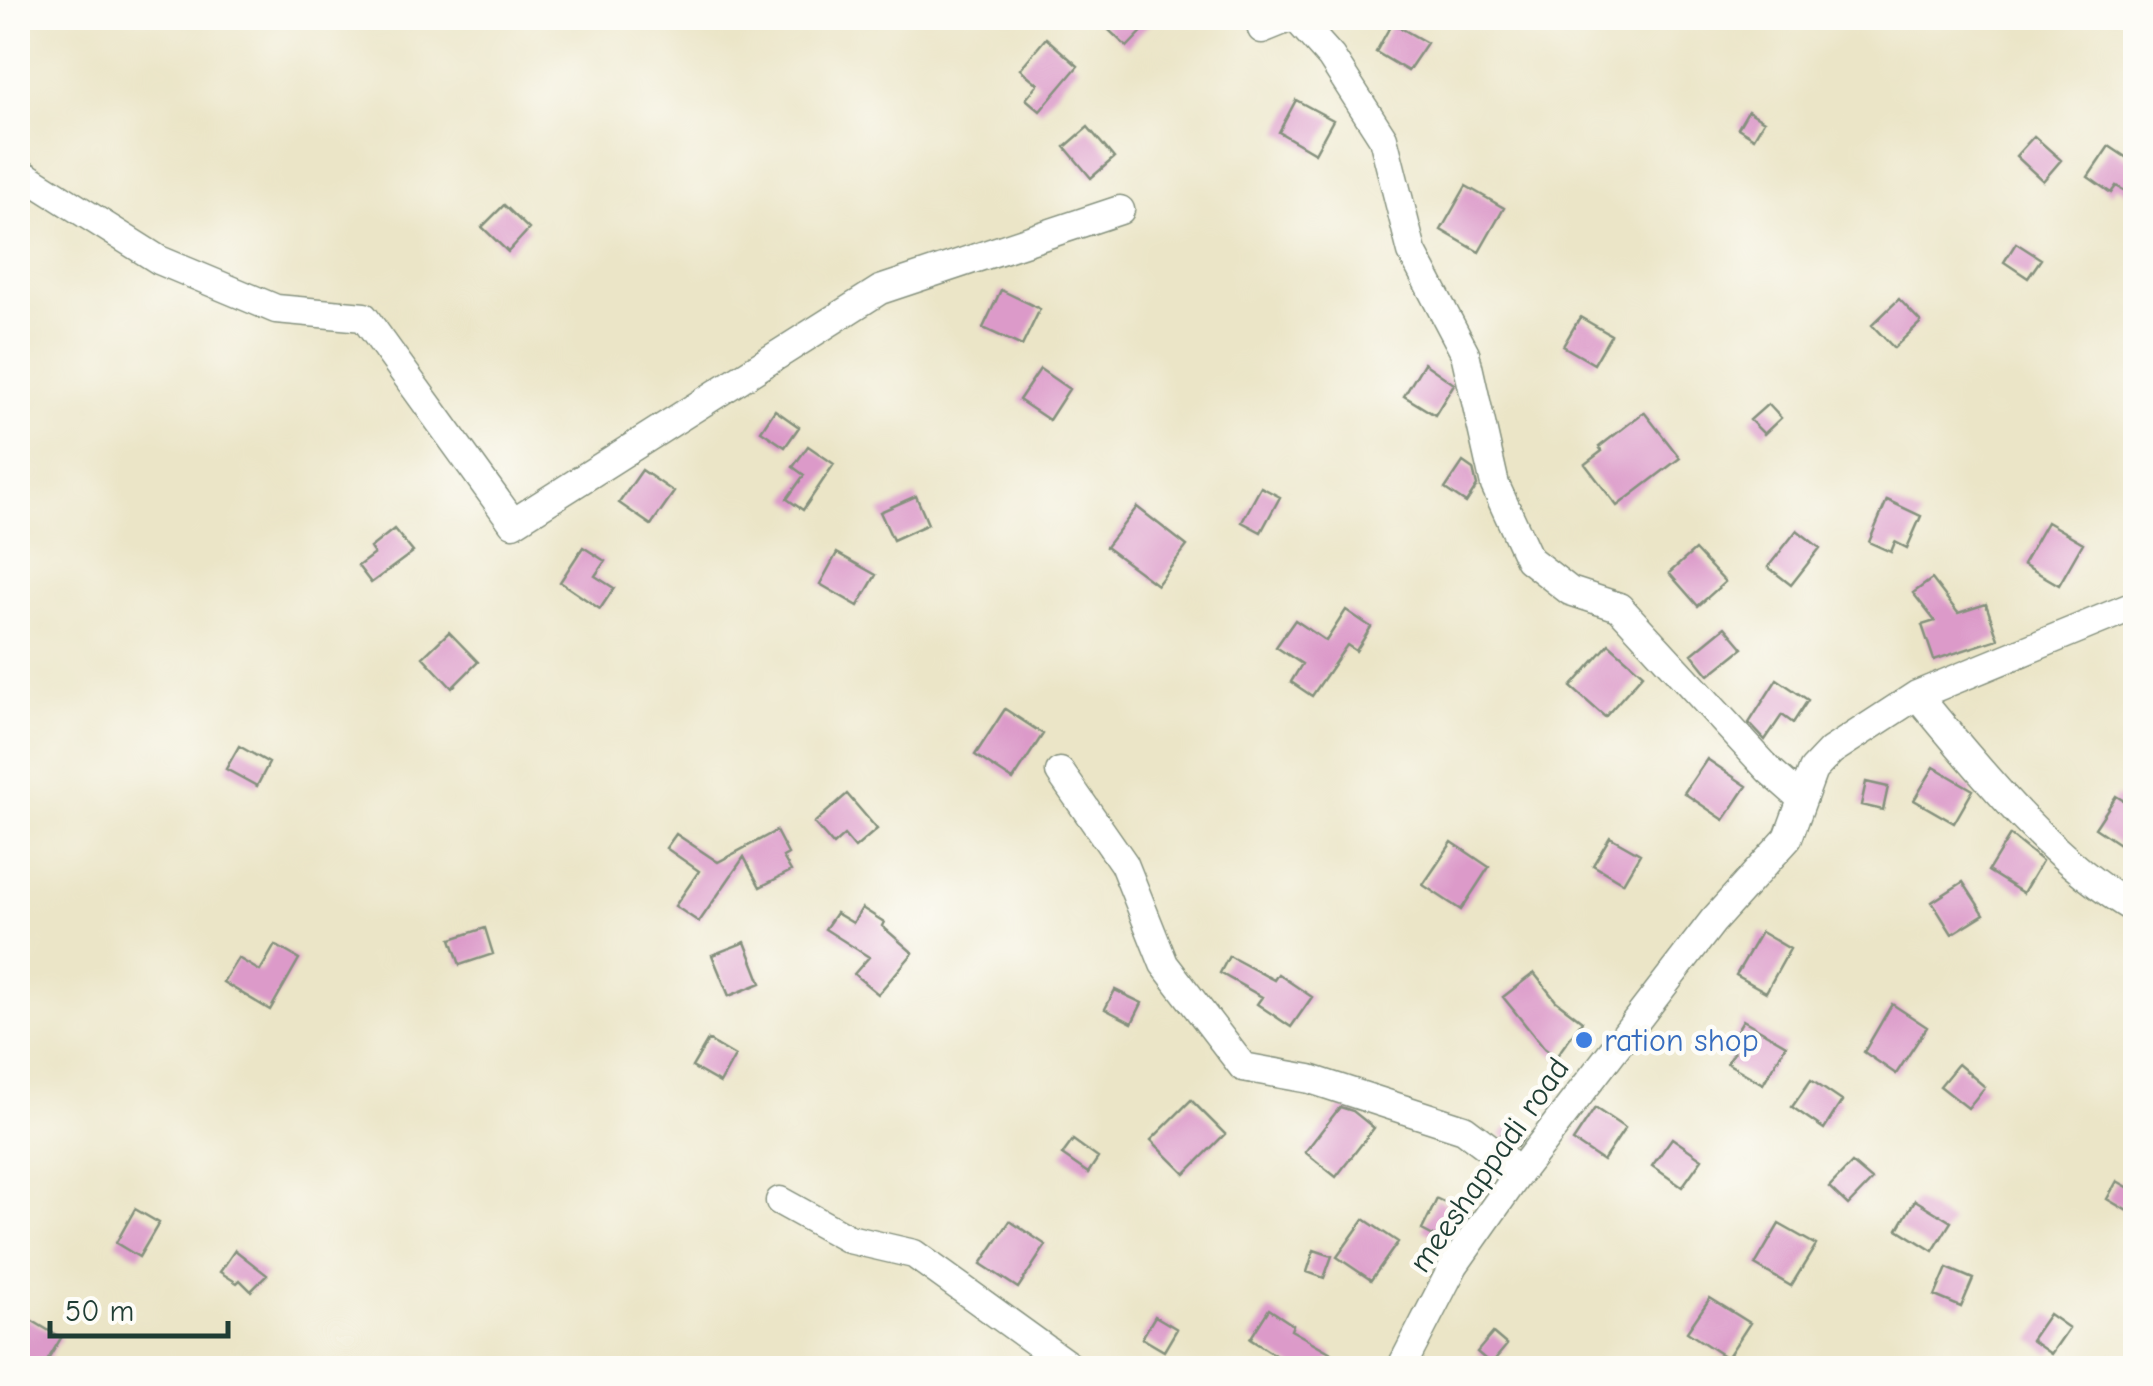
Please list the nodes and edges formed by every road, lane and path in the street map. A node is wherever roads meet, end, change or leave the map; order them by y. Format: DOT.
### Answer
graph roads {
  1 [pos="1292,18"];
  2 [pos="1262,29"];
  3 [pos="18,172"];
  4 [pos="1120,210"];
  5 [pos="2136,605"];
  6 [pos="1916,695"];
  7 [pos="1060,772"];
  8 [pos="1802,800"];
  9 [pos="2136,910"];
  10 [pos="1518,1174"];
  11 [pos="780,1201"];
  12 [pos="1072,1368"];
  13 [pos="1400,1368"];
  1 -- 2 [label="street"];
  1 -- 8 [label="street"];
  3 -- 4 [label="street"];
  5 -- 6 [label="street, meeshappadi road"];
  6 -- 8 [label="street, meeshappadi road"];
  6 -- 9 [label="street"];
  7 -- 10 [label="street"];
  8 -- 10 [label="street, meeshappadi road"];
  10 -- 13 [label="street, meeshappadi road"];
  11 -- 12 [label="street"];
}
